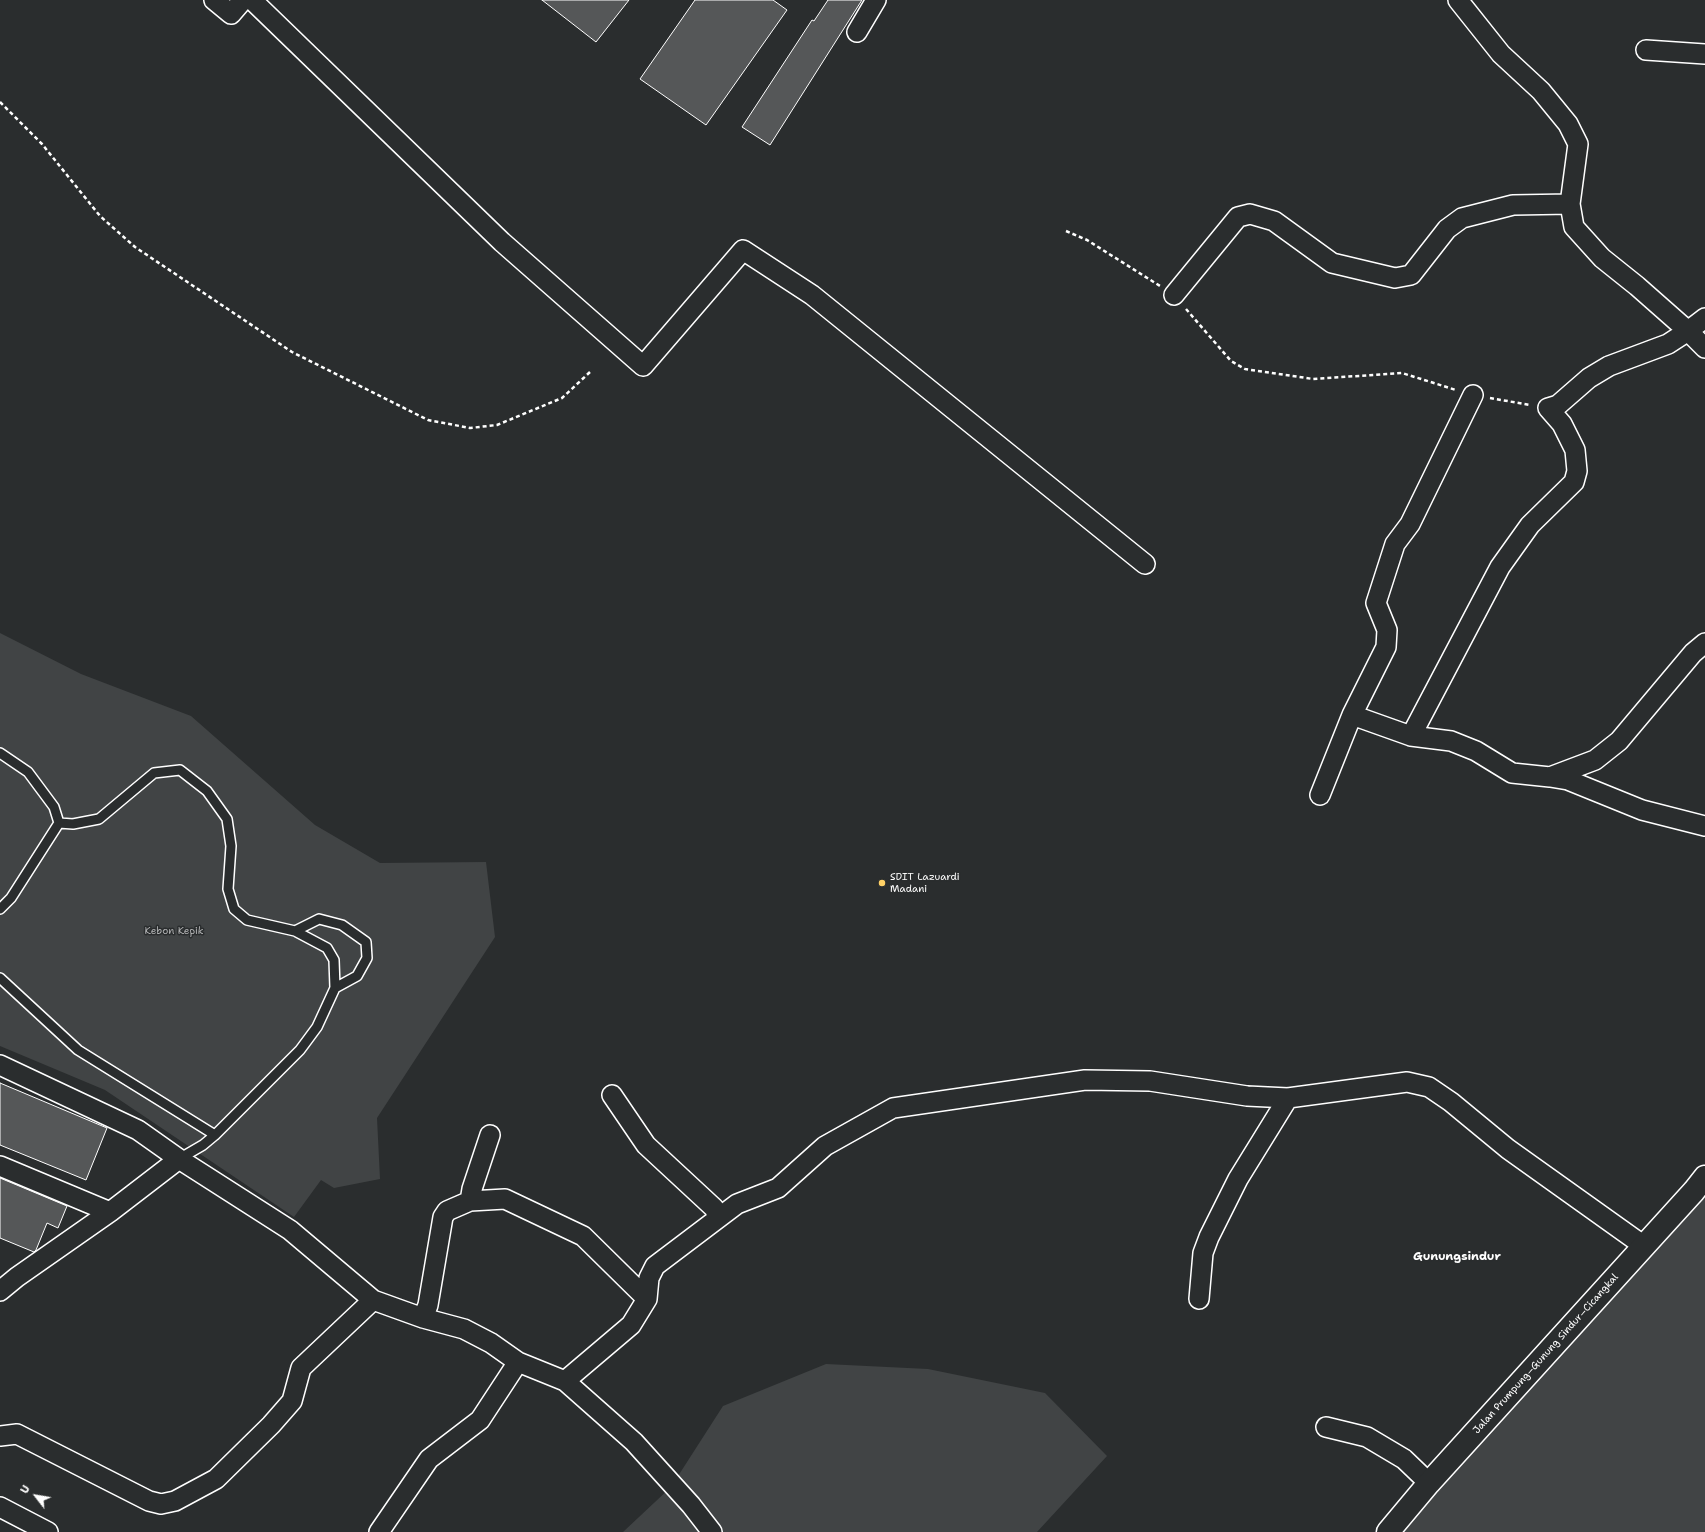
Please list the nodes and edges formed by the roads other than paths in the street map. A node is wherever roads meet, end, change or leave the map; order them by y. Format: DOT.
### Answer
graph roads {
  1 [pos="214,0"];
  2 [pos="243,0"];
  3 [pos="252,0"];
  4 [pos="876,0"];
  5 [pos="1458,0"];
  6 [pos="857,32"];
  7 [pos="1646,50"];
  8 [pos="1705,54"];
  9 [pos="1570,204"];
  10 [pos="1174,295"];
  11 [pos="1705,318"];
  12 [pos="1688,332"];
  13 [pos="1705,348"];
  14 [pos="1473,395"];
  15 [pos="1145,564"];
  16 [pos="1705,643"];
  17 [pos="1352,715"];
  18 [pos="1412,736"];
  19 [pos="0,753"];
  20 [pos="1550,777"];
  21 [pos="1320,795"];
  22 [pos="59,823"];
  23 [pos="1705,826"];
  24 [pos="0,909"];
  25 [pos="294,931"];
  26 [pos="0,978"];
  27 [pos="335,988"];
  28 [pos="0,1065"];
  29 [pos="612,1095"];
  30 [pos="1288,1098"];
  31 [pos="215,1135"];
  32 [pos="490,1135"];
  33 [pos="179,1159"];
  34 [pos="0,1166"];
  35 [pos="1705,1177"];
  36 [pos="470,1201"];
  37 [pos="110,1212"];
  38 [pos="718,1217"];
  39 [pos="1644,1246"];
  40 [pos="0,1291"];
  41 [pos="647,1299"];
  42 [pos="1199,1299"];
  43 [pos="372,1300"];
  44 [pos="423,1318"];
  45 [pos="518,1362"];
  46 [pos="565,1381"];
  47 [pos="1326,1427"];
  48 [pos="0,1436"];
  49 [pos="1429,1483"];
  50 [pos="0,1507"];
  51 [pos="48,1532"];
  52 [pos="379,1532"];
  53 [pos="712,1532"];
  54 [pos="1388,1532"];
  1 -- 2 [label="street"];
  3 -- 15 [label="street"];
  4 -- 6 [label="street"];
  5 -- 9 [label="street"];
  7 -- 8 [label="street"];
  9 -- 10 [label="street"];
  9 -- 12 [label="street"];
  11 -- 12 [label="street"];
  12 -- 13 [label="street"];
  12 -- 18 [label="street"];
  14 -- 17 [label="street"];
  16 -- 20 [label="street"];
  17 -- 18 [label="street"];
  17 -- 21 [label="street"];
  18 -- 20 [label="street"];
  19 -- 22 [label="lane"];
  20 -- 23 [label="street"];
  22 -- 24 [label="lane"];
  22 -- 25 [label="lane"];
  25 -- 27 [label="lane"];
  25 -- 27 [label="lane"];
  26 -- 31 [label="lane"];
  27 -- 31 [label="lane"];
  28 -- 33 [label="street"];
  29 -- 38 [label="street"];
  30 -- 38 [label="street"];
  30 -- 39 [label="street"];
  30 -- 42 [label="street"];
  31 -- 33 [label="lane"];
  32 -- 36 [label="street"];
  33 -- 37 [label="street"];
  33 -- 43 [label="street"];
  34 -- 37 [label="street"];
  35 -- 39 [label="main road, Jalan Prumpung–Gunung Sindur–Cicangkal"];
  36 -- 41 [label="street"];
  36 -- 44 [label="street"];
  37 -- 40 [label="street"];
  38 -- 41 [label="street"];
  39 -- 49 [label="main road, Jalan Prumpung–Gunung Sindur–Cicangkal"];
  41 -- 46 [label="street"];
  43 -- 44 [label="street"];
  43 -- 48 [label="street"];
  44 -- 45 [label="street"];
  45 -- 46 [label="street"];
  45 -- 52 [label="street"];
  46 -- 53 [label="street"];
  47 -- 49 [label="street"];
  49 -- 54 [label="main road, Jalan Prumpung–Gunung Sindur–Cicangkal"];
  50 -- 51 [label="street"];
}
